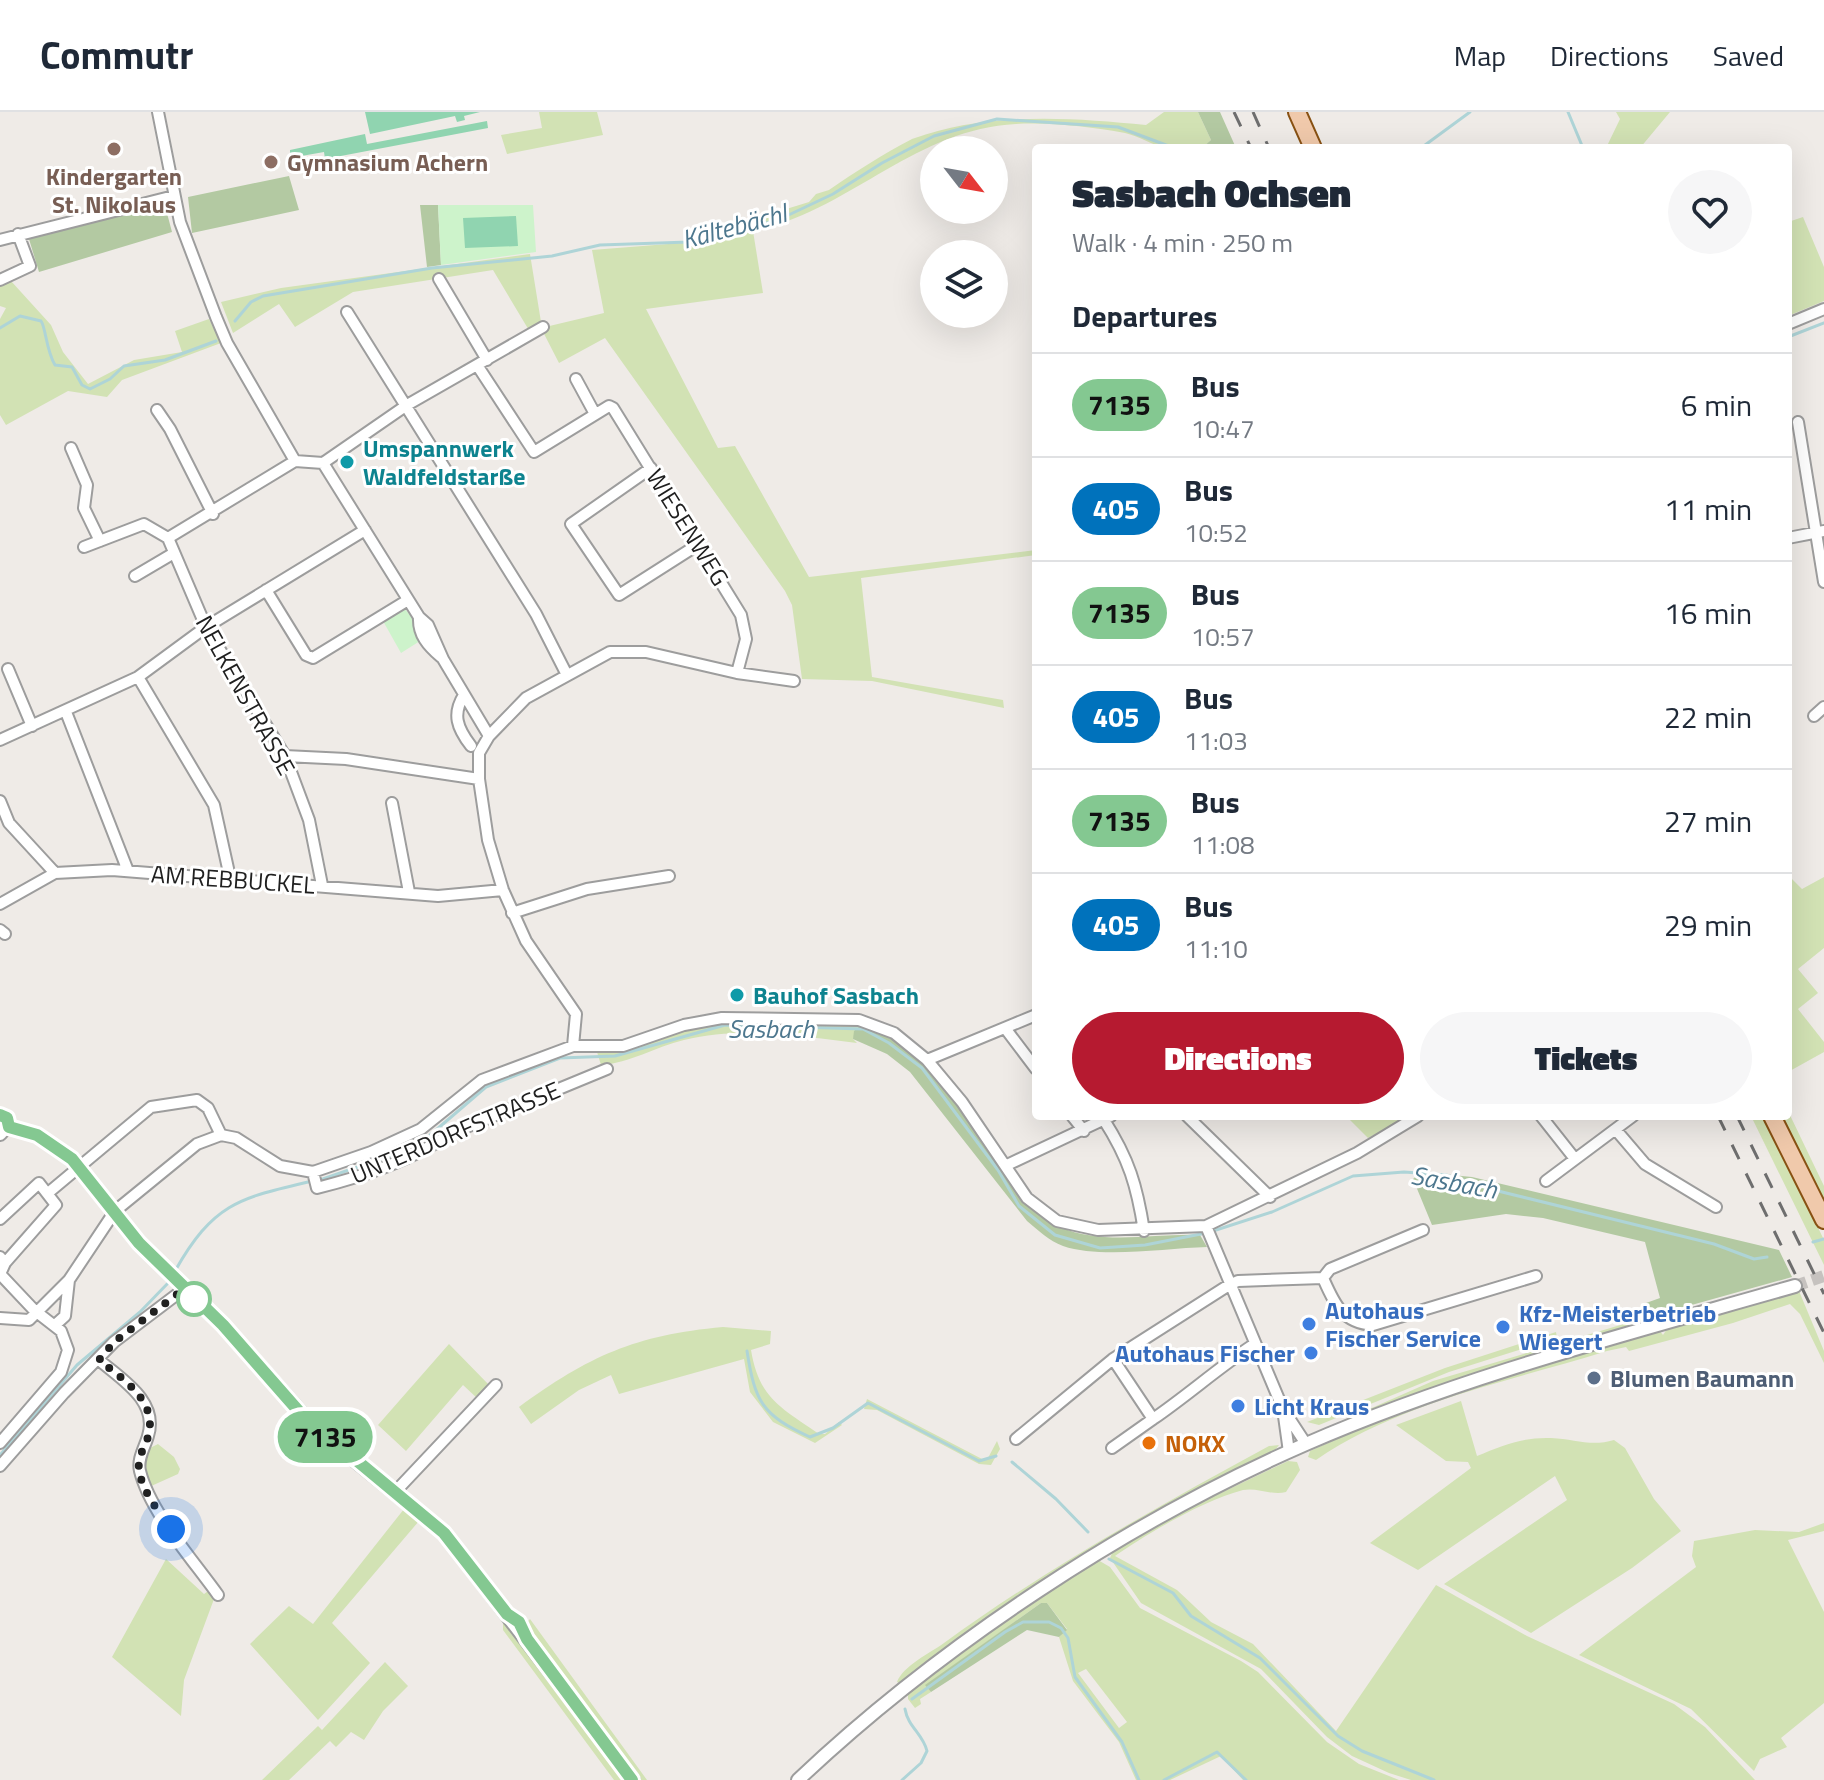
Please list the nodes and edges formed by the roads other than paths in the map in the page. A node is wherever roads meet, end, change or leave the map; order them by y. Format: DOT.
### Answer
graph roads {
  1 [pos="158,112"];
  2 [pos="1297,112"];
  3 [pos="1311,144"];
  4 [pos="174,196"];
  5 [pos="18,234"];
  6 [pos="0,240"];
  7 [pos="439,279"];
  8 [pos="0,280"];
  9 [pos="1824,309"];
  10 [pos="347,312"];
  11 [pos="1792,322"];
  12 [pos="543,327"];
  13 [pos="482,362"];
  14 [pos="576,379"];
  15 [pos="407,405"];
  16 [pos="157,410"];
  17 [pos="595,414"];
  18 [pos="1798,422"];
  19 [pos="71,448"];
  20 [pos="295,461"];
  21 [pos="323,463"];
  22 [pos="651,468"];
  23 [pos="213,514"];
  24 [pos="365,530"];
  25 [pos="1820,532"];
  26 [pos="1792,537"];
  27 [pos="168,538"];
  28 [pos="100,541"];
  29 [pos="699,544"];
  30 [pos="84,547"];
  31 [pos="174,553"];
  32 [pos="135,576"];
  33 [pos="1824,582"];
  34 [pos="266,590"];
  35 [pos="408,600"];
  36 [pos="206,627"];
  37 [pos="8,669"];
  38 [pos="566,673"];
  39 [pos="737,673"];
  40 [pos="138,677"];
  41 [pos="794,681"];
  42 [pos="464,695"];
  43 [pos="1824,707"];
  44 [pos="66,712"];
  45 [pos="1814,716"];
  46 [pos="32,726"];
  47 [pos="489,736"];
  48 [pos="0,740"];
  49 [pos="471,746"];
  50 [pos="285,756"];
  51 [pos="479,779"];
  52 [pos="0,801"];
  53 [pos="392,803"];
  54 [pos="128,871"];
  55 [pos="55,873"];
  56 [pos="669,876"];
  57 [pos="231,882"];
  58 [pos="322,885"];
  59 [pos="503,890"];
  60 [pos="409,892"];
  61 [pos="0,904"];
  62 [pos="512,913"];
  63 [pos="1032,1017"];
  64 [pos="1005,1028"];
  65 [pos="573,1046"];
  66 [pos="927,1060"];
  67 [pos="1032,1064"];
  68 [pos="607,1069"];
  69 [pos="0,1115"];
  70 [pos="1075,1120"];
  71 [pos="1103,1120"];
  72 [pos="1108,1120"];
  73 [pos="1191,1120"];
  74 [pos="1411,1120"];
  75 [pos="1544,1120"];
  76 [pos="1628,1120"];
  77 [pos="1774,1120"];
  78 [pos="4,1130"];
  79 [pos="1616,1130"];
  80 [pos="1084,1131"];
  81 [pos="221,1135"];
  82 [pos="1575,1159"];
  83 [pos="1007,1165"];
  84 [pos="81,1168"];
  85 [pos="314,1178"];
  86 [pos="1546,1181"];
  87 [pos="48,1193"];
  88 [pos="1270,1197"];
  89 [pos="1716,1207"];
  90 [pos="115,1211"];
  91 [pos="0,1219"];
  92 [pos="1824,1220"];
  93 [pos="1207,1228"];
  94 [pos="1423,1230"];
  95 [pos="1144,1231"];
  96 [pos="3,1260"];
  97 [pos="1536,1276"];
  98 [pos="1323,1278"];
  99 [pos="69,1280"];
  100 [pos="1229,1285"];
  101 [pos="181,1286"];
  102 [pos="1795,1286"];
  103 [pos="37,1313"];
  104 [pos="0,1318"];
  105 [pos="55,1325"];
  106 [pos="1253,1345"];
  107 [pos="1113,1359"];
  108 [pos="99,1360"];
  109 [pos="496,1385"];
  110 [pos="1283,1409"];
  111 [pos="1153,1419"];
  112 [pos="1016,1439"];
  113 [pos="0,1443"];
  114 [pos="1306,1444"];
  115 [pos="1112,1448"];
  116 [pos="1289,1452"];
  117 [pos="0,1466"];
  118 [pos="395,1492"];
  119 [pos="218,1595"];
  120 [pos="633,1780"];
  121 [pos="798,1780"];
  1 -- 4 [label="street"];
  2 -- 3 [label="main road"];
  4 -- 5 [label="street"];
  4 -- 20 [label="street"];
  5 -- 6 [label="street"];
  5 -- 8 [label="street"];
  7 -- 13 [label="street"];
  9 -- 11 [label="street"];
  10 -- 15 [label="street"];
  12 -- 13 [label="street"];
  13 -- 15 [label="street"];
  13 -- 17 [label="street"];
  14 -- 17 [label="street"];
  15 -- 21 [label="street"];
  15 -- 38 [label="street"];
  16 -- 23 [label="street"];
  17 -- 22 [label="street, WIESENWEG"];
  18 -- 25 [label="street"];
  19 -- 28 [label="street"];
  20 -- 21 [label="street"];
  20 -- 23 [label="street"];
  21 -- 24 [label="street"];
  22 -- 29 [label="street, WIESENWEG"];
  22 -- 29 [label="street"];
  23 -- 27 [label="street"];
  24 -- 34 [label="street"];
  24 -- 35 [label="street"];
  25 -- 26 [label="street"];
  25 -- 33 [label="street"];
  27 -- 28 [label="street"];
  27 -- 31 [label="street, NELKENSTRASSE"];
  28 -- 30 [label="street"];
  29 -- 39 [label="street, WIESENWEG"];
  31 -- 32 [label="street"];
  31 -- 36 [label="street, NELKENSTRASSE"];
  34 -- 35 [label="street"];
  34 -- 36 [label="street"];
  35 -- 42 [label="street"];
  36 -- 40 [label="street"];
  36 -- 50 [label="street, NELKENSTRASSE"];
  37 -- 46 [label="street"];
  38 -- 39 [label="street"];
  38 -- 47 [label="street"];
  39 -- 41 [label="street"];
  40 -- 44 [label="street"];
  40 -- 57 [label="street"];
  42 -- 47 [label="street"];
  42 -- 49 [label="street"];
  43 -- 45 [label="street"];
  44 -- 46 [label="street"];
  44 -- 54 [label="street"];
  46 -- 48 [label="street"];
  47 -- 51 [label="street"];
  50 -- 51 [label="street"];
  50 -- 58 [label="street, NELKENSTRASSE"];
  51 -- 59 [label="street"];
  52 -- 55 [label="street"];
  53 -- 60 [label="street"];
  54 -- 55 [label="street, AM REBBUCKEL"];
  54 -- 57 [label="street, AM REBBUCKEL"];
  55 -- 61 [label="street"];
  56 -- 62 [label="street"];
  57 -- 58 [label="street, AM REBBUCKEL"];
  58 -- 60 [label="street, AM REBBUCKEL"];
  59 -- 60 [label="street, AM REBBUCKEL"];
  59 -- 62 [label="street"];
  62 -- 65 [label="street"];
  63 -- 64 [label="street"];
  64 -- 66 [label="street"];
  64 -- 67 [label="street"];
  65 -- 66 [label="street"];
  65 -- 85 [label="street"];
  66 -- 83 [label="street"];
  68 -- 85 [label="street, UNTERDORFSTRASSE"];
  69 -- 78 [label="street"];
  70 -- 80 [label="street"];
  71 -- 80 [label="street"];
  72 -- 95 [label="street"];
  73 -- 88 [label="street"];
  74 -- 88 [label="street"];
  75 -- 82 [label="street"];
  76 -- 79 [label="street"];
  77 -- 92 [label="main road"];
  78 -- 84 [label="street"];
  79 -- 82 [label="street"];
  79 -- 89 [label="street"];
  80 -- 83 [label="street"];
  81 -- 84 [label="street"];
  81 -- 85 [label="street"];
  81 -- 90 [label="street"];
  82 -- 86 [label="street"];
  83 -- 95 [label="street"];
  84 -- 87 [label="street"];
  84 -- 90 [label="street"];
  87 -- 91 [label="street"];
  87 -- 96 [label="street"];
  88 -- 93 [label="street"];
  90 -- 99 [label="street"];
  90 -- 101 [label="street"];
  93 -- 95 [label="street"];
  93 -- 100 [label="street"];
  94 -- 98 [label="street"];
  96 -- 103 [label="street"];
  97 -- 98 [label="street"];
  98 -- 100 [label="street"];
  99 -- 103 [label="street"];
  99 -- 105 [label="street"];
  100 -- 106 [label="street"];
  100 -- 107 [label="street"];
  101 -- 108 [label="street"];
  101 -- 118 [label="street"];
  102 -- 114 [label="street"];
  103 -- 104 [label="street"];
  103 -- 105 [label="street"];
  105 -- 113 [label="street"];
  106 -- 110 [label="street"];
  106 -- 111 [label="street"];
  107 -- 111 [label="street"];
  107 -- 112 [label="street"];
  108 -- 117 [label="street"];
  108 -- 119 [label="street"];
  109 -- 118 [label="street"];
  110 -- 114 [label="street"];
  110 -- 116 [label="street"];
  111 -- 115 [label="street"];
  114 -- 116 [label="street"];
  116 -- 121 [label="street"];
  118 -- 120 [label="street"];
}
